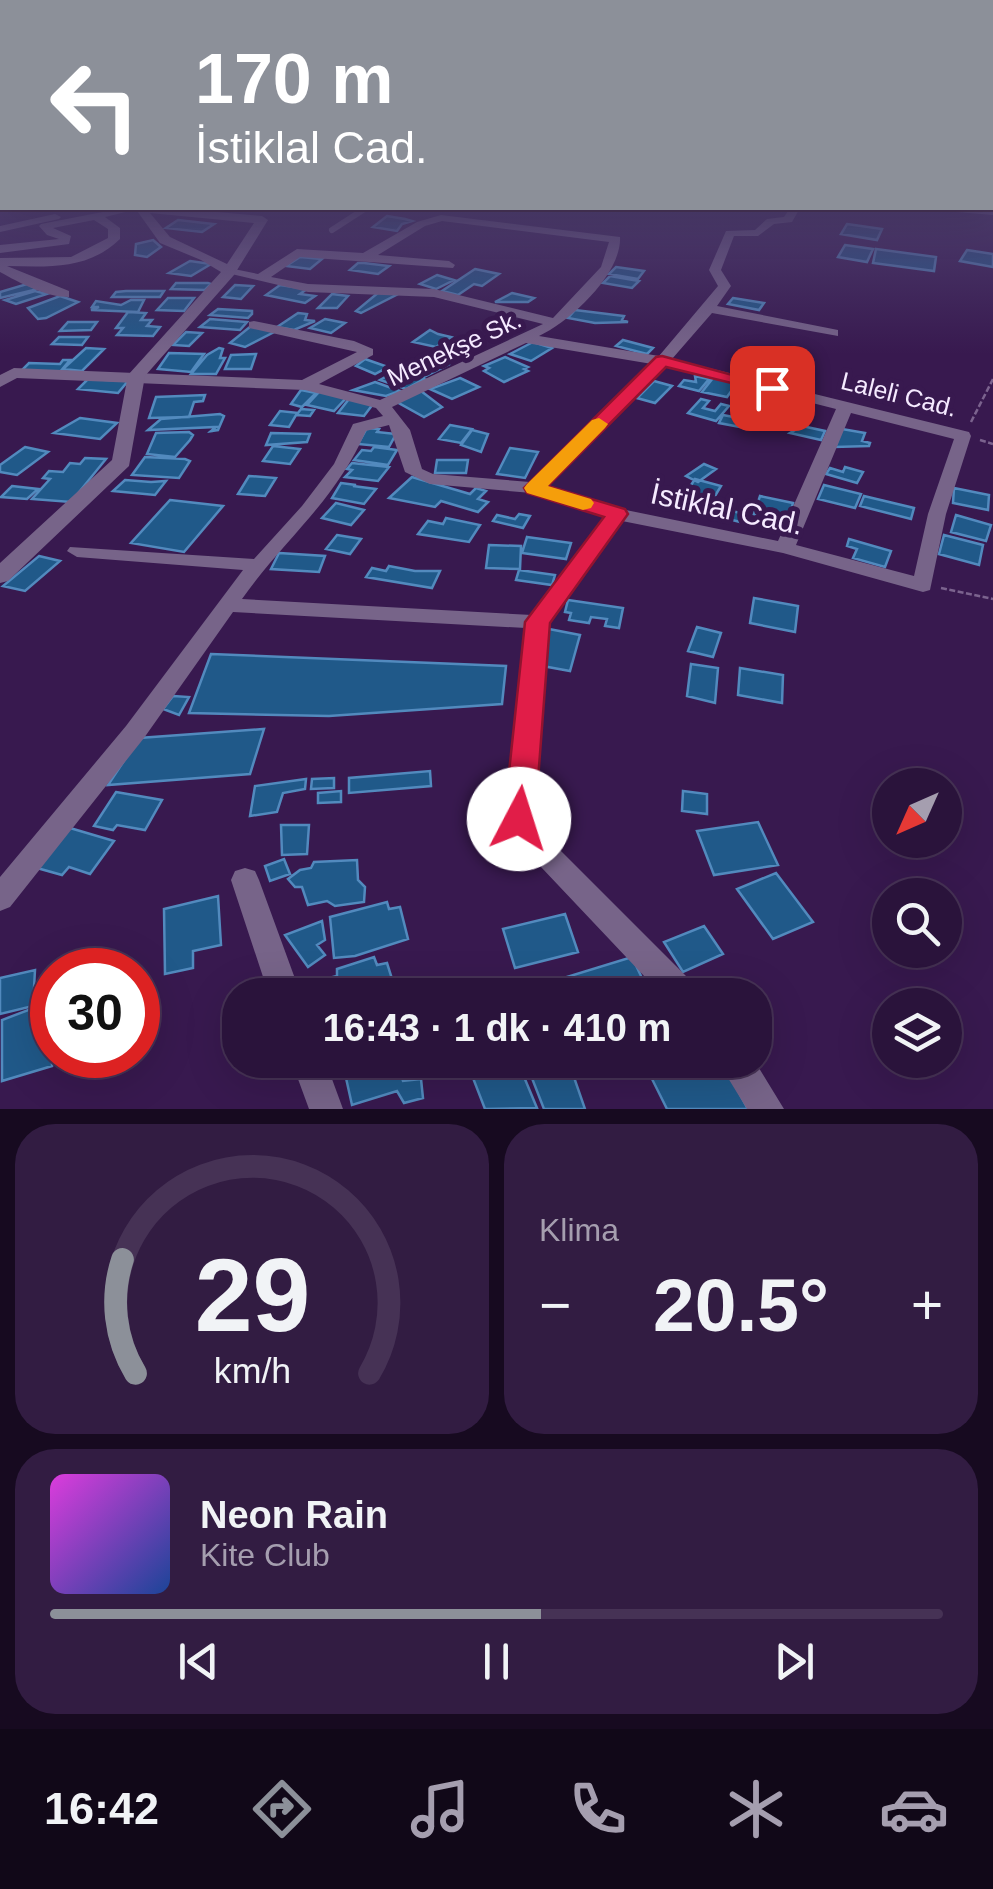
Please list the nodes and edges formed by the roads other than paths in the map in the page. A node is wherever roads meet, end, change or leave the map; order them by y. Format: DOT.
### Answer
graph roads {
  1 [pos="99,251"];
  2 [pos="179,251"];
  3 [pos="242,251"];
  4 [pos="375,251"];
  5 [pos="613,251"];
  6 [pos="723,251"];
  7 [pos="365,257"];
  8 [pos="0,264"];
  9 [pos="60,265"];
  10 [pos="449,265"];
  11 [pos="228,272"];
  12 [pos="13,275"];
  13 [pos="262,277"];
  14 [pos="64,294"];
  15 [pos="709,308"];
  16 [pos="556,323"];
  17 [pos="254,325"];
  18 [pos="832,333"];
  19 [pos="529,338"];
  20 [pos="662,361"];
  21 [pos="137,375"];
  22 [pos="0,382"];
  23 [pos="306,385"];
  24 [pos="846,406"];
  25 [pos="387,412"];
  26 [pos="534,488"];
  27 [pos="617,514"];
  28 [pos="784,548"];
  29 [pos="78,551"];
  30 [pos="258,565"];
  31 [pos="0,576"];
  32 [pos="923,585"];
  33 [pos="228,605"];
  34 [pos="538,622"];
  35 [pos="244,880"];
  36 [pos="2,893"];
  37 [pos="279,978"];
  38 [pos="666,978"];
  39 [pos="315,1078"];
  40 [pos="746,1078"];
  41 [pos="326,1109"];
  42 [pos="767,1109"];
  1 -- 9 [label="street"];
  2 -- 11 [label="street"];
  3 -- 11 [label="street"];
  4 -- 7 [label="street, Menekşe Sk."];
  5 -- 16 [label="street, Menekşe Sk."];
  6 -- 15 [label="street"];
  7 -- 10 [label="street"];
  7 -- 13 [label="street"];
  8 -- 9 [label="street"];
  8 -- 12 [label="street"];
  9 -- 12 [label="street"];
  11 -- 13 [label="street"];
  11 -- 21 [label="street"];
  12 -- 14 [label="street"];
  13 -- 16 [label="street"];
  15 -- 18 [label="street"];
  15 -- 20 [label="street"];
  16 -- 19 [label="street, Menekşe Sk."];
  17 -- 23 [label="street"];
  19 -- 20 [label="street, Laleli Cad."];
  19 -- 25 [label="street, Menekşe Sk."];
  20 -- 24 [label="street, Laleli Cad."];
  20 -- 26 [label="street"];
  21 -- 22 [label="street"];
  21 -- 23 [label="street"];
  21 -- 31 [label="street"];
  23 -- 25 [label="street"];
  24 -- 28 [label="street"];
  24 -- 32 [label="street, Laleli Cad."];
  25 -- 26 [label="street, İstiklal Cad."];
  25 -- 30 [label="street, Menekşe Sk."];
  26 -- 27 [label="street, İstiklal Cad."];
  27 -- 28 [label="street, İstiklal Cad."];
  27 -- 34 [label="street"];
  28 -- 32 [label="street, İstiklal Cad."];
  29 -- 30 [label="street"];
  30 -- 33 [label="street, Menekşe Sk."];
  33 -- 34 [label="street"];
  33 -- 36 [label="street, Menekşe Sk."];
  34 -- 38 [label="street"];
  35 -- 37 [label="street"];
  39 -- 41 [label="street"];
  40 -- 42 [label="street"];
}
